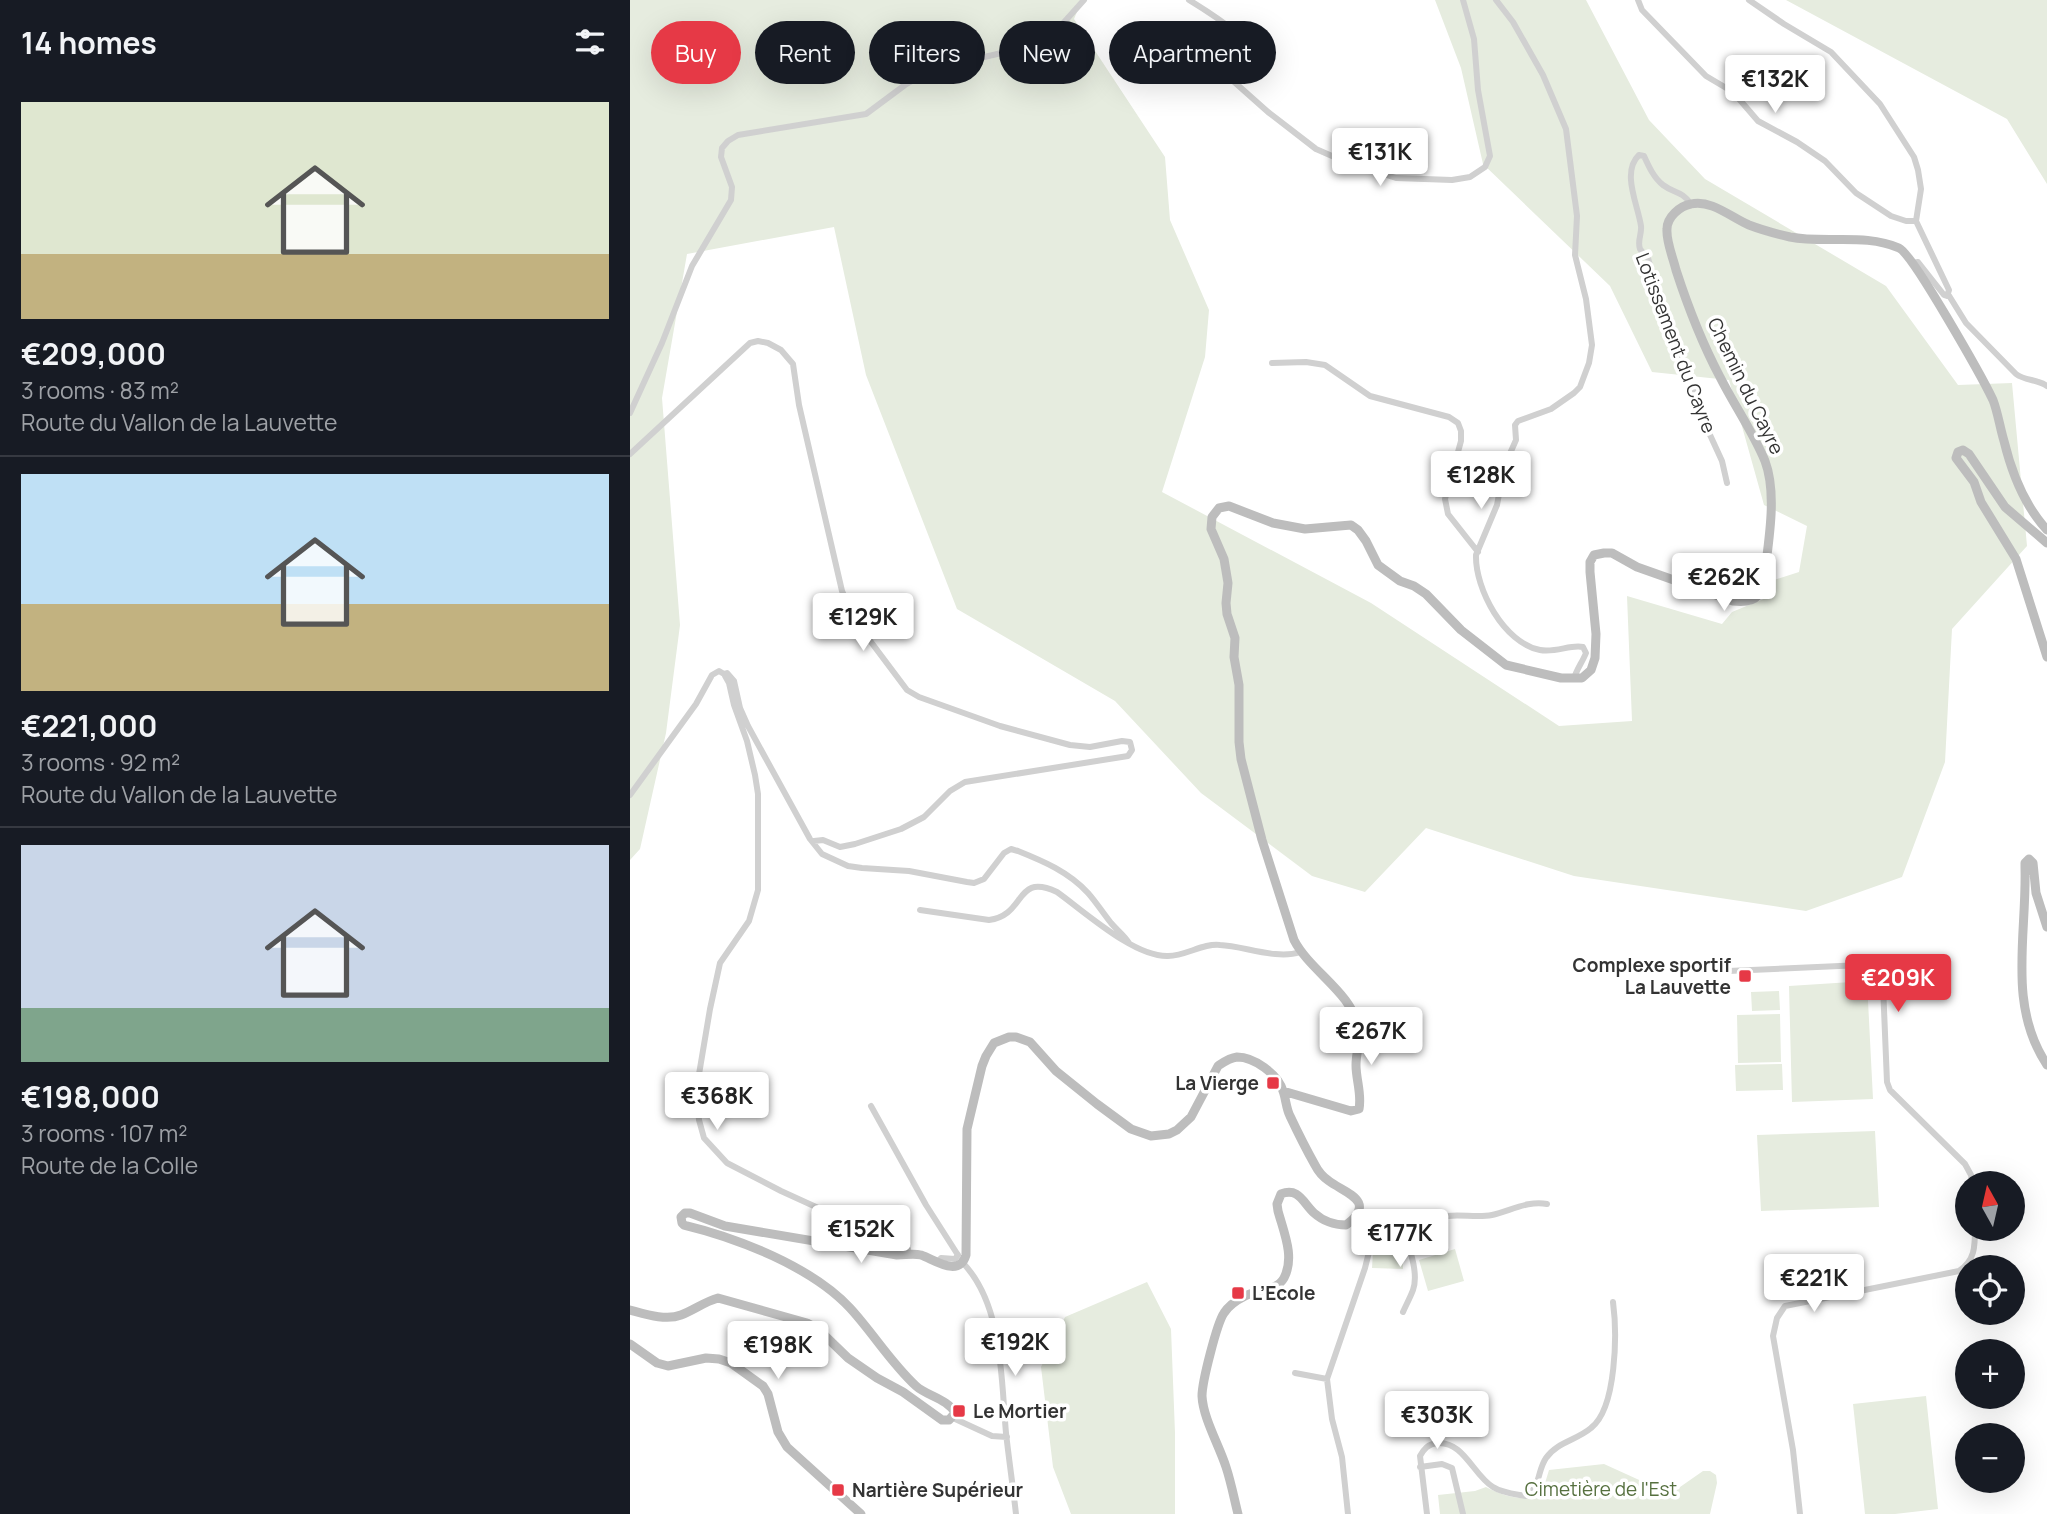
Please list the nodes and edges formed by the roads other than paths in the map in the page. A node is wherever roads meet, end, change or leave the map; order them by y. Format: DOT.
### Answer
graph roads {
  1 [pos="1084,0"];
  2 [pos="1189,0"];
  3 [pos="1463,0"];
  4 [pos="1496,0"];
  5 [pos="1638,0"];
  6 [pos="1749,0"];
  7 [pos="1691,204"];
  8 [pos="1916,221"];
  9 [pos="1913,262"];
  10 [pos="1948,294"];
  11 [pos="1272,363"];
  12 [pos="2047,386"];
  13 [pos="630,413"];
  14 [pos="630,454"];
  15 [pos="1727,483"];
  16 [pos="2047,530"];
  17 [pos="2047,542"];
  18 [pos="1478,552"];
  19 [pos="2047,657"];
  20 [pos="724,674"];
  21 [pos="1574,679"];
  22 [pos="630,795"];
  23 [pos="814,841"];
  24 [pos="920,911"];
  25 [pos="2047,927"];
  26 [pos="1129,943"];
  27 [pos="1300,952"];
  28 [pos="1728,971"];
  29 [pos="2047,1065"];
  30 [pos="1283,1091"];
  31 [pos="871,1106"];
  32 [pos="1969,1171"];
  33 [pos="1547,1204"];
  34 [pos="1353,1220"];
  35 [pos="1373,1240"];
  36 [pos="1974,1241"];
  37 [pos="909,1254"];
  38 [pos="937,1262"];
  39 [pos="963,1263"];
  40 [pos="1613,1302"];
  41 [pos="630,1310"];
  42 [pos="1403,1312"];
  43 [pos="630,1344"];
  44 [pos="1296,1373"];
  45 [pos="1327,1379"];
  46 [pos="953,1418"];
  47 [pos="1007,1437"];
  48 [pos="1420,1468"];
  49 [pos="861,1514"];
  50 [pos="1016,1514"];
  51 [pos="1238,1514"];
  52 [pos="1348,1514"];
  53 [pos="1427,1514"];
  54 [pos="1463,1514"];
  55 [pos="1800,1514"];
  1 -- 13 [label="street"];
  2 -- 3 [label="street"];
  4 -- 18 [label="street"];
  5 -- 8 [label="street"];
  6 -- 8 [label="street"];
  7 -- 9 [label="street"];
  7 -- 15 [label="street, Lotissement du Cayre"];
  7 -- 21 [label="street, Chemin du Cayre"];
  8 -- 10 [label="street"];
  9 -- 10 [label="street"];
  9 -- 16 [label="street"];
  10 -- 12 [label="street"];
  11 -- 18 [label="street"];
  14 -- 23 [label="street"];
  17 -- 19 [label="street"];
  18 -- 21 [label="street"];
  20 -- 22 [label="street"];
  20 -- 23 [label="street"];
  20 -- 37 [label="street"];
  21 -- 27 [label="street"];
  23 -- 26 [label="street"];
  24 -- 26 [label="street"];
  25 -- 29 [label="street"];
  26 -- 27 [label="street"];
  27 -- 30 [label="street"];
  28 -- 32 [label="street"];
  30 -- 34 [label="street"];
  30 -- 39 [label="street"];
  31 -- 38 [label="street"];
  33 -- 35 [label="street"];
  34 -- 35 [label="street"];
  34 -- 51 [label="street"];
  35 -- 42 [label="street"];
  35 -- 45 [label="street"];
  36 -- 55 [label="street"];
  37 -- 38 [label="street"];
  37 -- 46 [label="street"];
  38 -- 39 [label="street"];
  39 -- 47 [label="street"];
  40 -- 48 [label="street"];
  41 -- 46 [label="street"];
  43 -- 49 [label="street"];
  44 -- 45 [label="street"];
  45 -- 52 [label="street"];
  46 -- 47 [label="street"];
  47 -- 50 [label="street"];
  48 -- 53 [label="street"];
  48 -- 54 [label="street"];
}
